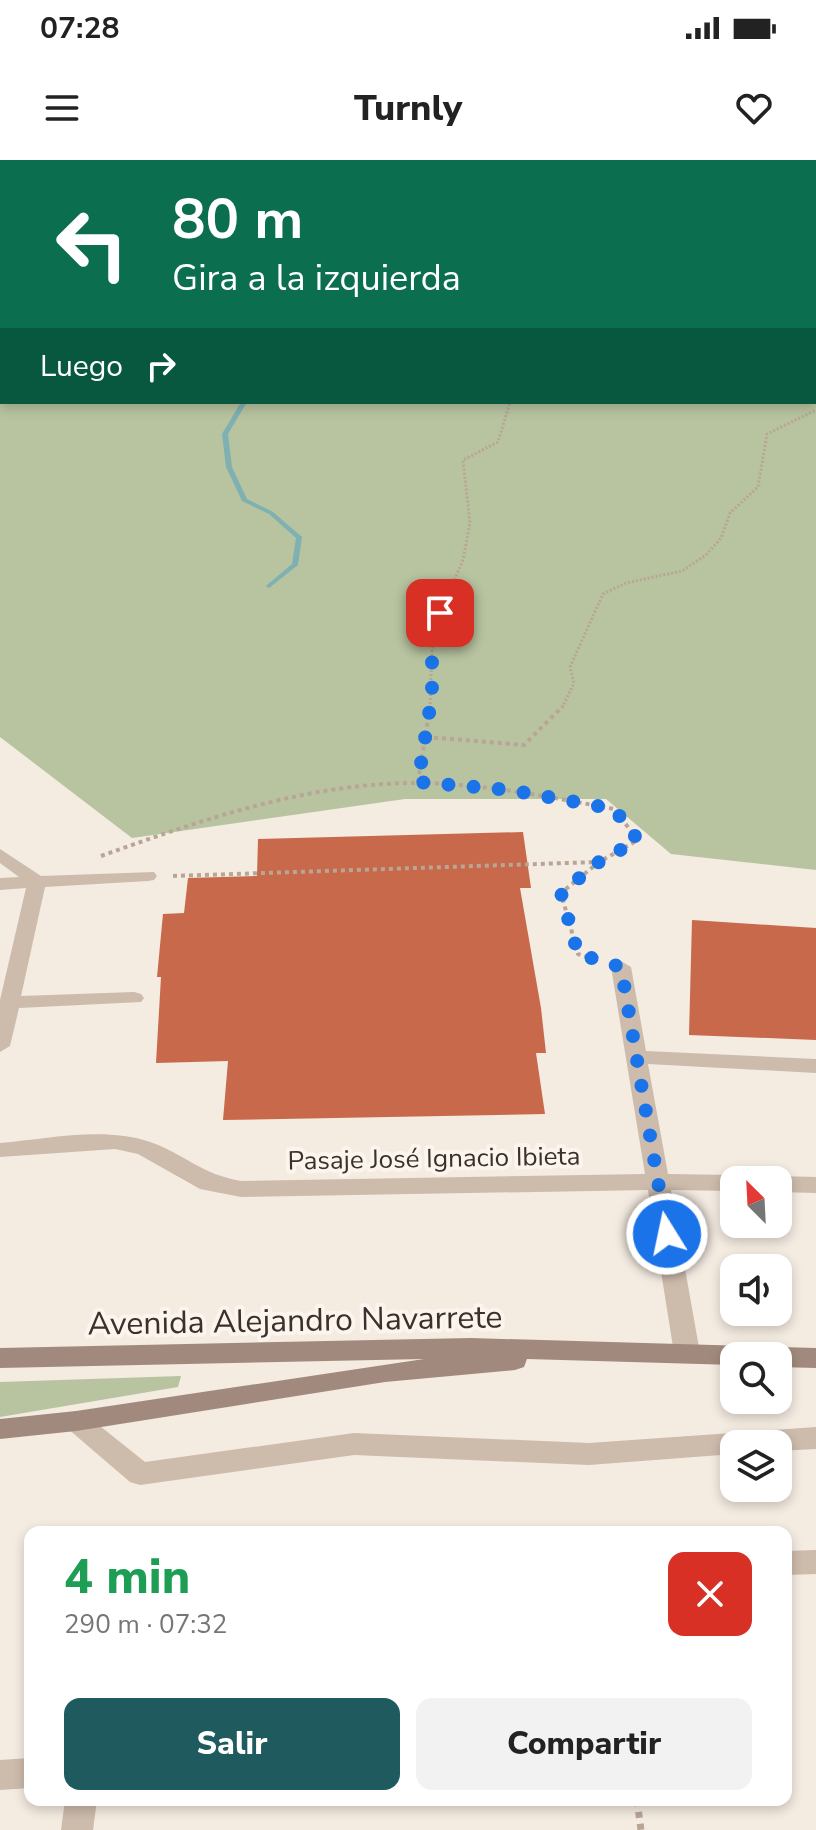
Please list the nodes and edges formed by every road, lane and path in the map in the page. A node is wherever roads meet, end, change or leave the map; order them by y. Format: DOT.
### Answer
graph roads {
  1 [pos="509,404"];
  2 [pos="816,410"];
  3 [pos="426,737"];
  4 [pos="418,782"];
  5 [pos="0,854"];
  6 [pos="90,861"];
  7 [pos="599,862"];
  8 [pos="148,876"];
  9 [pos="37,882"];
  10 [pos="0,884"];
  11 [pos="621,967"];
  12 [pos="134,998"];
  13 [pos="9,1002"];
  14 [pos="0,1046"];
  15 [pos="636,1057"];
  16 [pos="816,1066"];
  17 [pos="0,1150"];
  18 [pos="657,1182"];
  19 [pos="720,1183"];
  20 [pos="792,1184"];
  21 [pos="816,1185"];
  22 [pos="687,1353"];
  23 [pos="591,1354"];
  24 [pos="0,1358"];
  25 [pos="816,1358"];
  26 [pos="76,1421"];
  27 [pos="0,1429"];
  28 [pos="816,1438"];
  29 [pos="816,1562"];
  30 [pos="792,1563"];
  31 [pos="24,1773"];
  32 [pos="0,1775"];
  33 [pos="80,1806"];
  34 [pos="638,1806"];
  35 [pos="77,1830"];
  36 [pos="641,1830"];
  1 -- 3 [label="path"];
  2 -- 3 [label="path"];
  3 -- 4 [label="path"];
  4 -- 6 [label="path"];
  4 -- 7 [label="path"];
  5 -- 9 [label="street"];
  7 -- 8 [label="path"];
  7 -- 11 [label="path"];
  8 -- 9 [label="street"];
  9 -- 10 [label="street"];
  9 -- 13 [label="street"];
  11 -- 15 [label="street"];
  12 -- 13 [label="street"];
  13 -- 14 [label="street"];
  15 -- 16 [label="street"];
  15 -- 18 [label="street"];
  17 -- 18 [label="street, Pasaje José Ignacio Ibieta"];
  18 -- 19 [label="street, Pasaje José Ignacio Ibieta"];
  18 -- 22 [label="street"];
  20 -- 21 [label="street"];
  22 -- 23 [label="street, Avenida Alejandro Navarrete"];
  22 -- 25 [label="street, Avenida Alejandro Navarrete"];
  23 -- 24 [label="street, Avenida Alejandro Navarrete"];
  23 -- 26 [label="street, Avenida Alejandro Navarrete"];
  26 -- 27 [label="street, Avenida Alejandro Navarrete"];
  26 -- 28 [label="street"];
  29 -- 30 [label="street"];
  31 -- 32 [label="street"];
  33 -- 35 [label="street"];
  34 -- 36 [label="path"];
}
